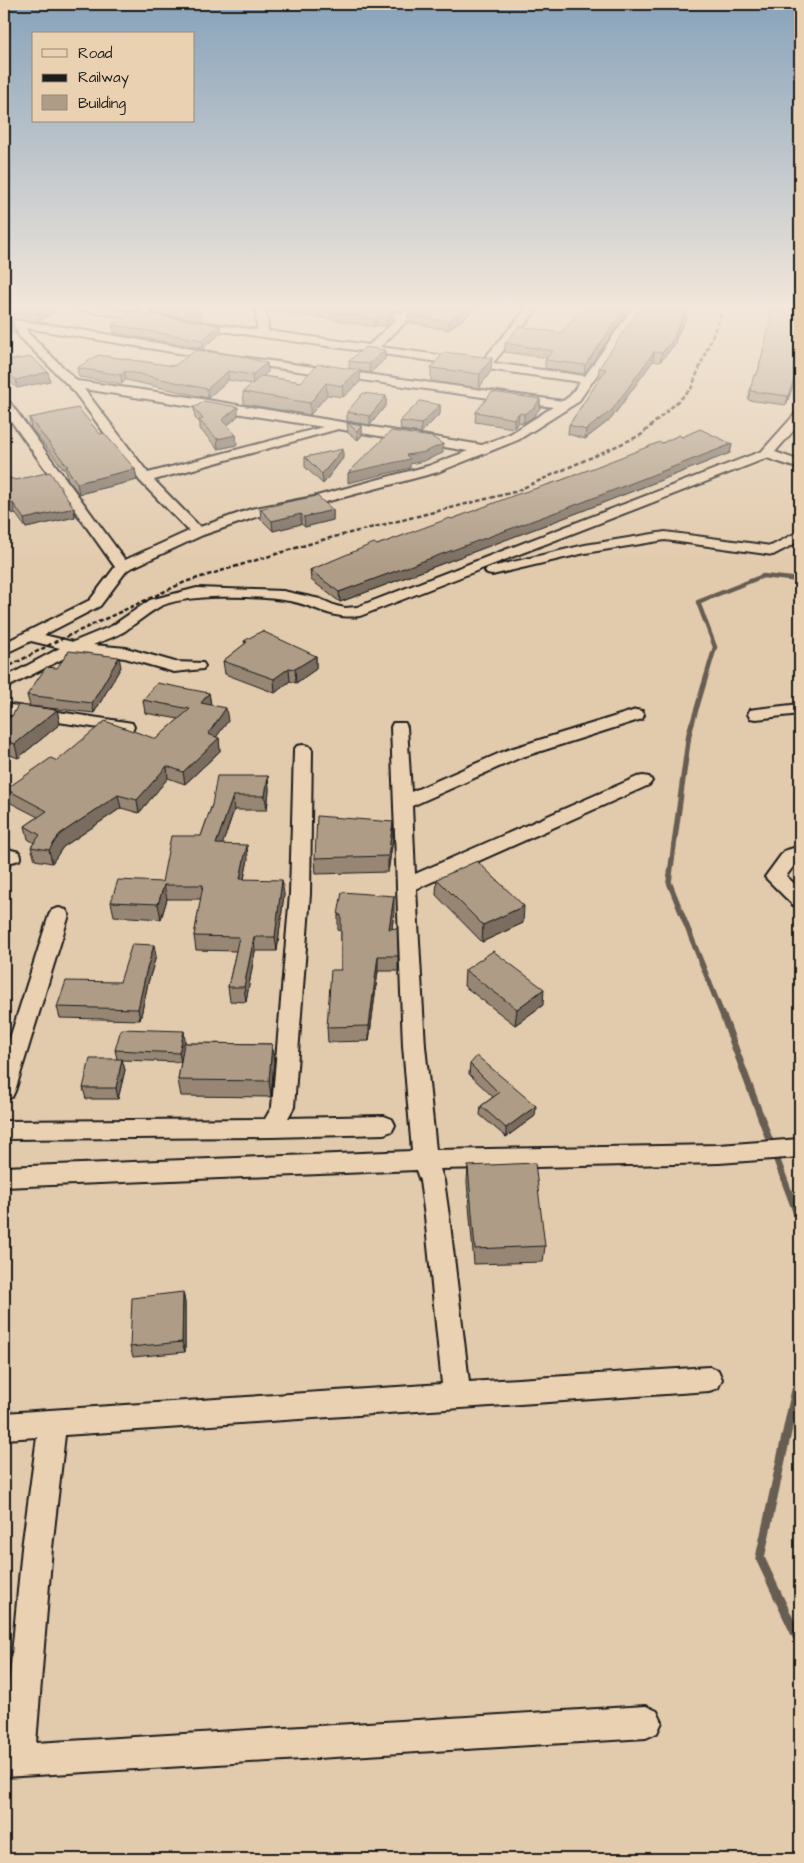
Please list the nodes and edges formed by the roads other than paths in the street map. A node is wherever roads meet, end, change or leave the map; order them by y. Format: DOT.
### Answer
graph roads {
  1 [pos="81,394"];
  2 [pos="143,394"];
  3 [pos="485,394"];
  4 [pos="578,394"];
  5 [pos="565,405"];
  6 [pos="6,407"];
  7 [pos="800,416"];
  8 [pos="340,426"];
  9 [pos="482,449"];
  10 [pos="767,454"];
  11 [pos="800,465"];
  12 [pos="145,478"];
  13 [pos="198,532"];
  14 [pos="800,535"];
  15 [pos="122,567"];
  16 [pos="419,588"];
  17 [pos="29,636"];
  18 [pos="74,647"];
  19 [pos="4,648"];
  20 [pos="197,666"];
  21 [pos="4,684"];
  22 [pos="4,708"];
  23 [pos="800,709"];
  24 [pos="756,714"];
  25 [pos="636,715"];
  26 [pos="126,726"];
  27 [pos="399,726"];
  28 [pos="303,750"];
  29 [pos="644,781"];
  30 [pos="402,803"];
  31 [pos="800,852"];
  32 [pos="406,886"];
  33 [pos="800,900"];
  34 [pos="60,915"];
  35 [pos="4,1091"];
  36 [pos="384,1125"];
  37 [pos="272,1128"];
  38 [pos="4,1130"];
  39 [pos="800,1148"];
  40 [pos="425,1160"];
  41 [pos="4,1177"];
  42 [pos="709,1379"];
  43 [pos="457,1396"];
  44 [pos="53,1424"];
  45 [pos="4,1426"];
  46 [pos="646,1722"];
  47 [pos="11,1761"];
  1 -- 12 [label="street"];
  2 -- 8 [label="street"];
  3 -- 5 [label="street"];
  4 -- 5 [label="street"];
  5 -- 9 [label="street"];
  6 -- 15 [label="street"];
  7 -- 10 [label="street"];
  8 -- 9 [label="street"];
  8 -- 12 [label="street"];
  9 -- 13 [label="street"];
  10 -- 11 [label="street"];
  10 -- 16 [label="street"];
  12 -- 13 [label="street"];
  13 -- 15 [label="street"];
  14 -- 16 [label="street"];
  15 -- 17 [label="street"];
  16 -- 18 [label="street"];
  17 -- 18 [label="street"];
  17 -- 19 [label="street"];
  18 -- 20 [label="street"];
  18 -- 21 [label="street"];
  22 -- 26 [label="street"];
  23 -- 24 [label="street"];
  25 -- 30 [label="street"];
  27 -- 30 [label="street"];
  28 -- 37 [label="street"];
  29 -- 32 [label="street"];
  30 -- 32 [label="street"];
  31 -- 33 [label="street"];
  32 -- 40 [label="street"];
  34 -- 35 [label="street"];
  36 -- 37 [label="street"];
  37 -- 38 [label="street"];
  39 -- 40 [label="street"];
  40 -- 41 [label="street"];
  40 -- 43 [label="street"];
  42 -- 43 [label="street"];
  43 -- 44 [label="street"];
  44 -- 45 [label="street"];
  44 -- 47 [label="street"];
  46 -- 47 [label="street"];
}
